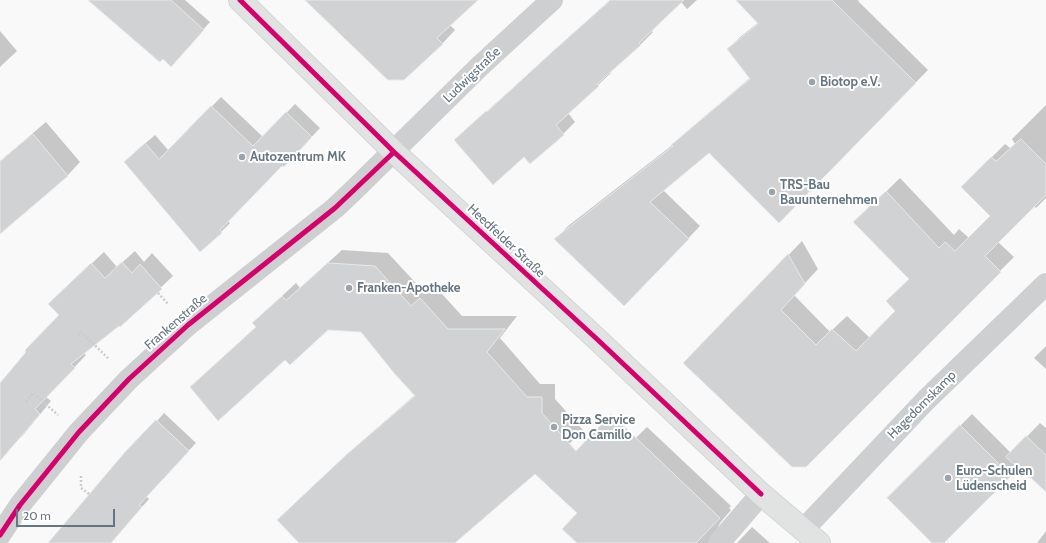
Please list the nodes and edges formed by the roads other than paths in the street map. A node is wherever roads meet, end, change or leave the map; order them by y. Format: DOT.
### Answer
graph roads {
  1 [pos="240,0"];
  2 [pos="552,0"];
  3 [pos="394,152"];
  4 [pos="1046,284"];
  5 [pos="761,494"];
  6 [pos="0,535"];
  7 [pos="811,536"];
  8 [pos="719,543"];
  1 -- 3 [label="main road, Heedfelder Straße"];
  2 -- 3 [label="street, Ludwigstraße"];
  3 -- 5 [label="main road, Heedfelder Straße"];
  3 -- 6 [label="street, Frankenstraße"];
  4 -- 7 [label="street, Hagedornskamp"];
  5 -- 7 [label="main road, Heedfelder Straße"];
  5 -- 8 [label="street"];
}
